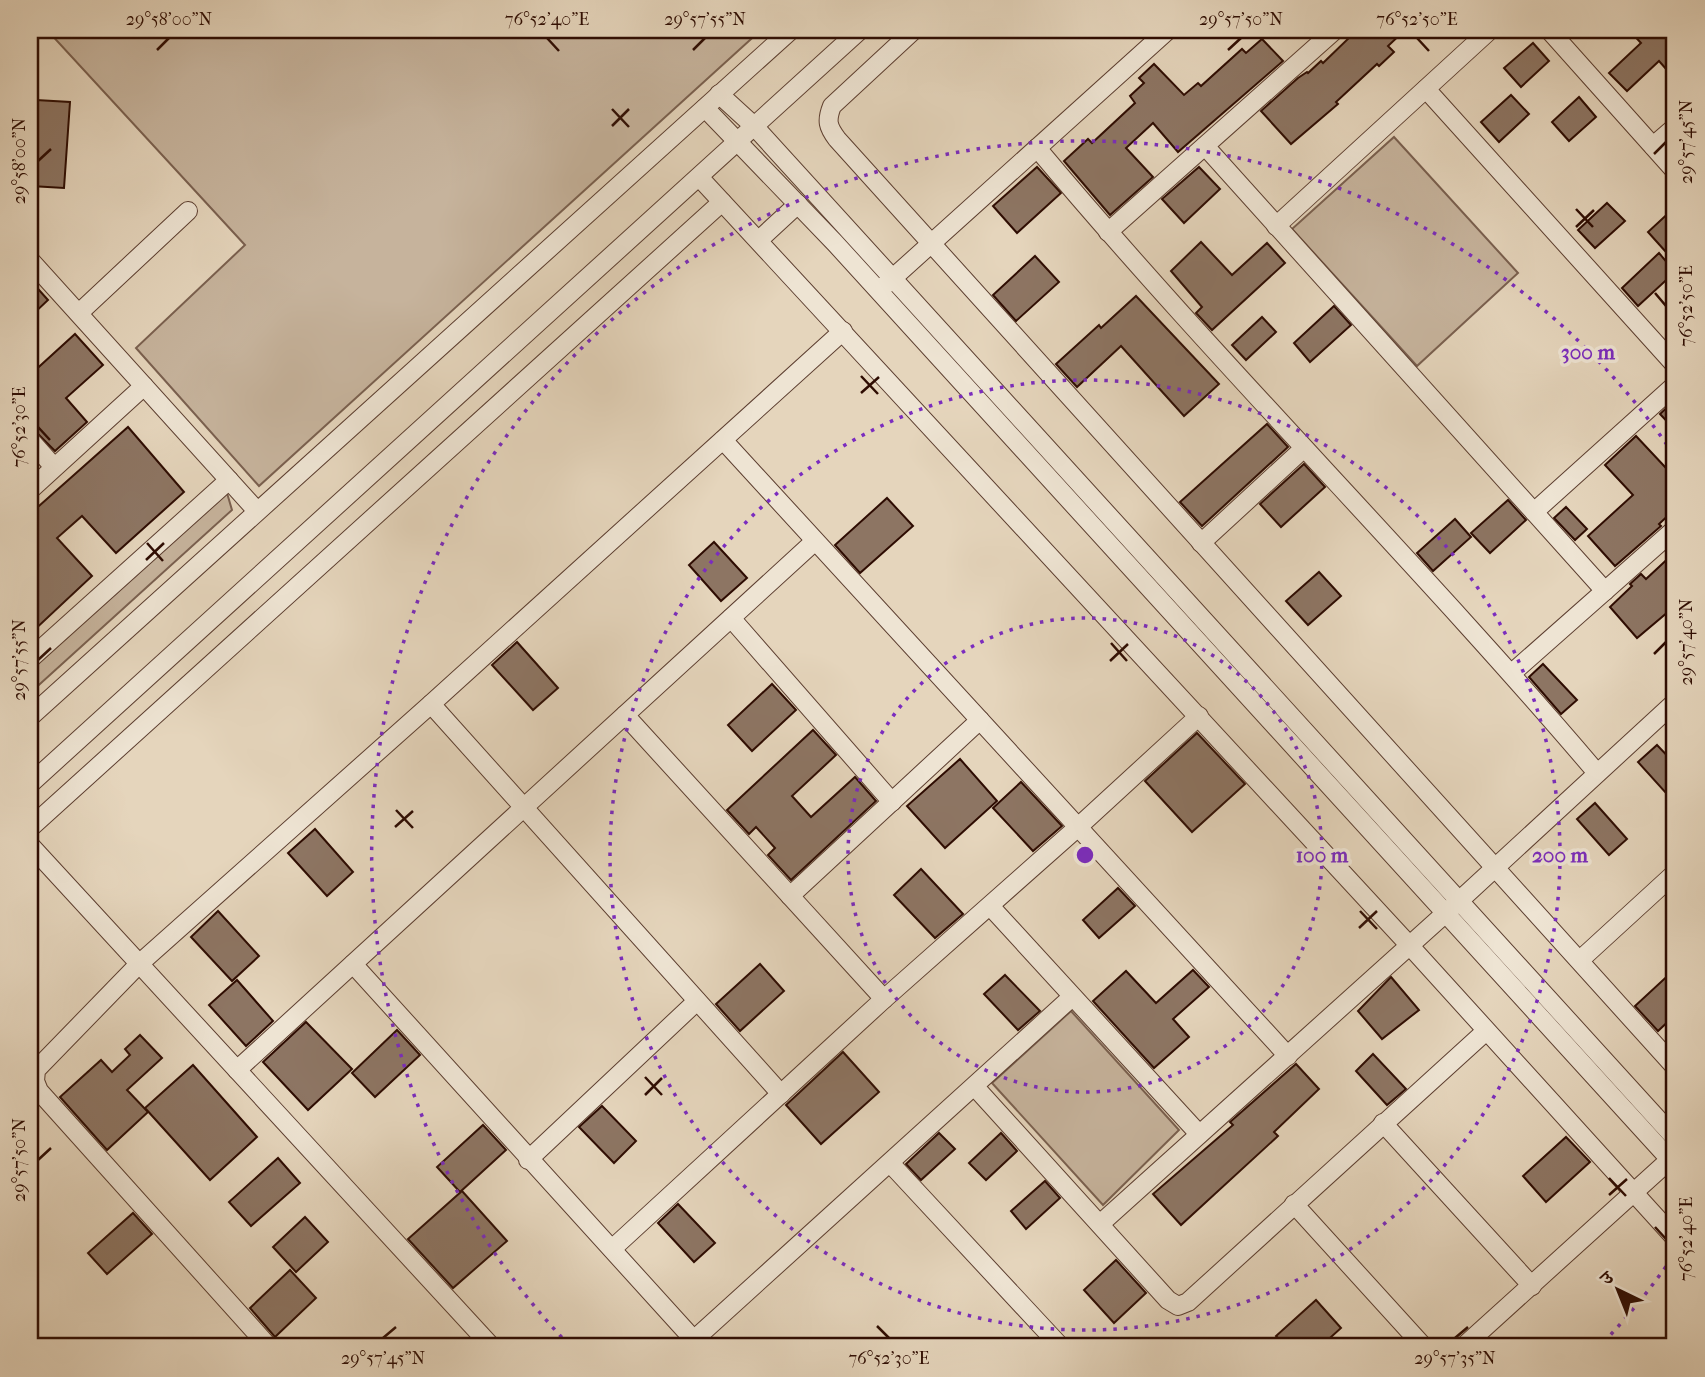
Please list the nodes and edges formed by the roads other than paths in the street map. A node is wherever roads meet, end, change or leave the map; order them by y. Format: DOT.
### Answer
graph roads {
  1 [pos="791,30"];
  2 [pos="860,30"];
  3 [pos="914,30"];
  4 [pos="1168,30"];
  5 [pos="1335,30"];
  6 [pos="1490,30"];
  7 [pos="1549,30"];
  8 [pos="1426,89"];
  9 [pos="719,94"];
  10 [pos="705,108"];
  11 [pos="754,127"];
  12 [pos="1675,127"];
  13 [pos="738,141"];
  14 [pos="1205,146"];
  15 [pos="1653,146"];
  16 [pos="1037,148"];
  17 [pos="1675,171"];
  18 [pos="699,177"];
  19 [pos="722,202"];
  20 [pos="798,204"];
  21 [pos="188,211"];
  22 [pos="1276,226"];
  23 [pos="1108,232"];
  24 [pos="759,240"];
  25 [pos="930,244"];
  26 [pos="30,260"];
  27 [pos="886,285"];
  28 [pos="79,313"];
  29 [pos="843,331"];
  30 [pos="1675,365"];
  31 [pos="1675,384"];
  32 [pos="144,386"];
  33 [pos="30,440"];
  34 [pos="723,440"];
  35 [pos="1303,449"];
  36 [pos="54,467"];
  37 [pos="229,480"];
  38 [pos="30,490"];
  39 [pos="257,511"];
  40 [pos="1534,512"];
  41 [pos="1675,529"];
  42 [pos="815,541"];
  43 [pos="1201,543"];
  44 [pos="1605,591"];
  45 [pos="731,618"];
  46 [pos="30,659"];
  47 [pos="1512,673"];
  48 [pos="1675,702"];
  49 [pos="431,704"];
  50 [pos="625,715"];
  51 [pos="1199,716"];
  52 [pos="30,717"];
  53 [pos="980,720"];
  54 [pos="1597,773"];
  55 [pos="30,784"];
  56 [pos="892,802"];
  57 [pos="524,807"];
  58 [pos="30,828"];
  59 [pos="1077,828"];
  60 [pos="30,845"];
  61 [pos="1495,867"];
  62 [pos="1675,873"];
  63 [pos="790,896"];
  64 [pos="990,905"];
  65 [pos="1452,907"];
  66 [pos="1410,946"];
  67 [pos="1580,960"];
  68 [pos="139,964"];
  69 [pos="353,964"];
  70 [pos="1072,997"];
  71 [pos="884,999"];
  72 [pos="697,1001"];
  73 [pos="1486,1031"];
  74 [pos="1288,1056"];
  75 [pos="1675,1067"];
  76 [pos="237,1070"];
  77 [pos="975,1087"];
  78 [pos="781,1094"];
  79 [pos="1383,1124"];
  80 [pos="1199,1134"];
  81 [pos="1675,1138"];
  82 [pos="528,1160"];
  83 [pos="1674,1160"];
  84 [pos="890,1163"];
  85 [pos="1633,1193"];
  86 [pos="1294,1204"];
  87 [pos="1100,1224"];
  88 [pos="1675,1238"];
  89 [pos="612,1250"];
  90 [pos="1532,1286"];
  91 [pos="690,1344"];
  92 [pos="269,1347"];
  93 [pos="492,1347"];
  94 [pos="1061,1347"];
  95 [pos="1424,1347"];
  96 [pos="1463,1347"];
  1 -- 9 [label="street"];
  2 -- 11 [label="street"];
  3 -- 25 [label="street"];
  4 -- 16 [label="street"];
  5 -- 14 [label="street"];
  6 -- 8 [label="street"];
  7 -- 15 [label="street"];
  8 -- 22 [label="street"];
  8 -- 30 [label="street"];
  9 -- 10 [label="street"];
  9 -- 11 [label="street"];
  10 -- 13 [label="street"];
  10 -- 39 [label="street"];
  11 -- 13 [label="street"];
  11 -- 27 [label="street"];
  12 -- 15 [label="street"];
  13 -- 18 [label="street"];
  13 -- 20 [label="street"];
  14 -- 22 [label="street"];
  14 -- 23 [label="street"];
  15 -- 17 [label="street"];
  16 -- 23 [label="street"];
  16 -- 25 [label="street"];
  18 -- 19 [label="street"];
  18 -- 55 [label="street"];
  19 -- 24 [label="street"];
  19 -- 58 [label="street"];
  20 -- 24 [label="street"];
  20 -- 27 [label="street"];
  21 -- 28 [label="street"];
  22 -- 40 [label="street"];
  23 -- 35 [label="street"];
  24 -- 29 [label="street"];
  25 -- 27 [label="street"];
  25 -- 43 [label="street"];
  26 -- 28 [label="street"];
  27 -- 65 [label="street"];
  28 -- 32 [label="street"];
  29 -- 34 [label="street"];
  29 -- 51 [label="street"];
  31 -- 40 [label="street"];
  32 -- 36 [label="street"];
  32 -- 37 [label="street"];
  33 -- 36 [label="street"];
  34 -- 42 [label="street"];
  34 -- 49 [label="street"];
  35 -- 43 [label="street"];
  35 -- 47 [label="street"];
  36 -- 38 [label="street"];
  37 -- 39 [label="street"];
  37 -- 46 [label="street"];
  39 -- 52 [label="street"];
  40 -- 44 [label="street"];
  41 -- 44 [label="street"];
  42 -- 45 [label="street"];
  42 -- 53 [label="street"];
  43 -- 61 [label="street"];
  44 -- 47 [label="street"];
  45 -- 50 [label="street"];
  45 -- 56 [label="street"];
  47 -- 54 [label="street"];
  48 -- 54 [label="street"];
  49 -- 57 [label="street"];
  49 -- 68 [label="street"];
  50 -- 57 [label="street"];
  50 -- 63 [label="street"];
  51 -- 59 [label="street"];
  51 -- 66 [label="street"];
  53 -- 56 [label="street"];
  53 -- 59 [label="street"];
  54 -- 61 [label="street"];
  56 -- 63 [label="street"];
  57 -- 69 [label="street"];
  57 -- 72 [label="street"];
  59 -- 64 [label="street"];
  59 -- 74 [label="street"];
  60 -- 68 [label="street"];
  61 -- 65 [label="street"];
  61 -- 67 [label="street"];
  62 -- 67 [label="street"];
  63 -- 71 [label="street"];
  64 -- 70 [label="street"];
  64 -- 71 [label="street"];
  65 -- 66 [label="street"];
  65 -- 81 [label="street"];
  65 -- 83 [label="street"];
  66 -- 73 [label="street"];
  66 -- 74 [label="street"];
  67 -- 75 [label="street"];
  68 -- 76 [label="street"];
  68 -- 92 [label="street"];
  69 -- 76 [label="street"];
  69 -- 82 [label="street"];
  70 -- 77 [label="street"];
  70 -- 80 [label="street"];
  71 -- 78 [label="street"];
  72 -- 78 [label="street"];
  72 -- 82 [label="street"];
  73 -- 79 [label="street"];
  73 -- 85 [label="street"];
  74 -- 80 [label="street"];
  76 -- 93 [label="street"];
  77 -- 84 [label="street"];
  77 -- 87 [label="street"];
  78 -- 89 [label="street"];
  79 -- 86 [label="street"];
  79 -- 90 [label="street"];
  80 -- 87 [label="street"];
  82 -- 89 [label="street"];
  83 -- 85 [label="street"];
  84 -- 91 [label="street"];
  84 -- 94 [label="street"];
  85 -- 88 [label="street"];
  85 -- 90 [label="street"];
  86 -- 87 [label="street"];
  86 -- 95 [label="street"];
  89 -- 91 [label="street"];
  90 -- 96 [label="street"];
}
